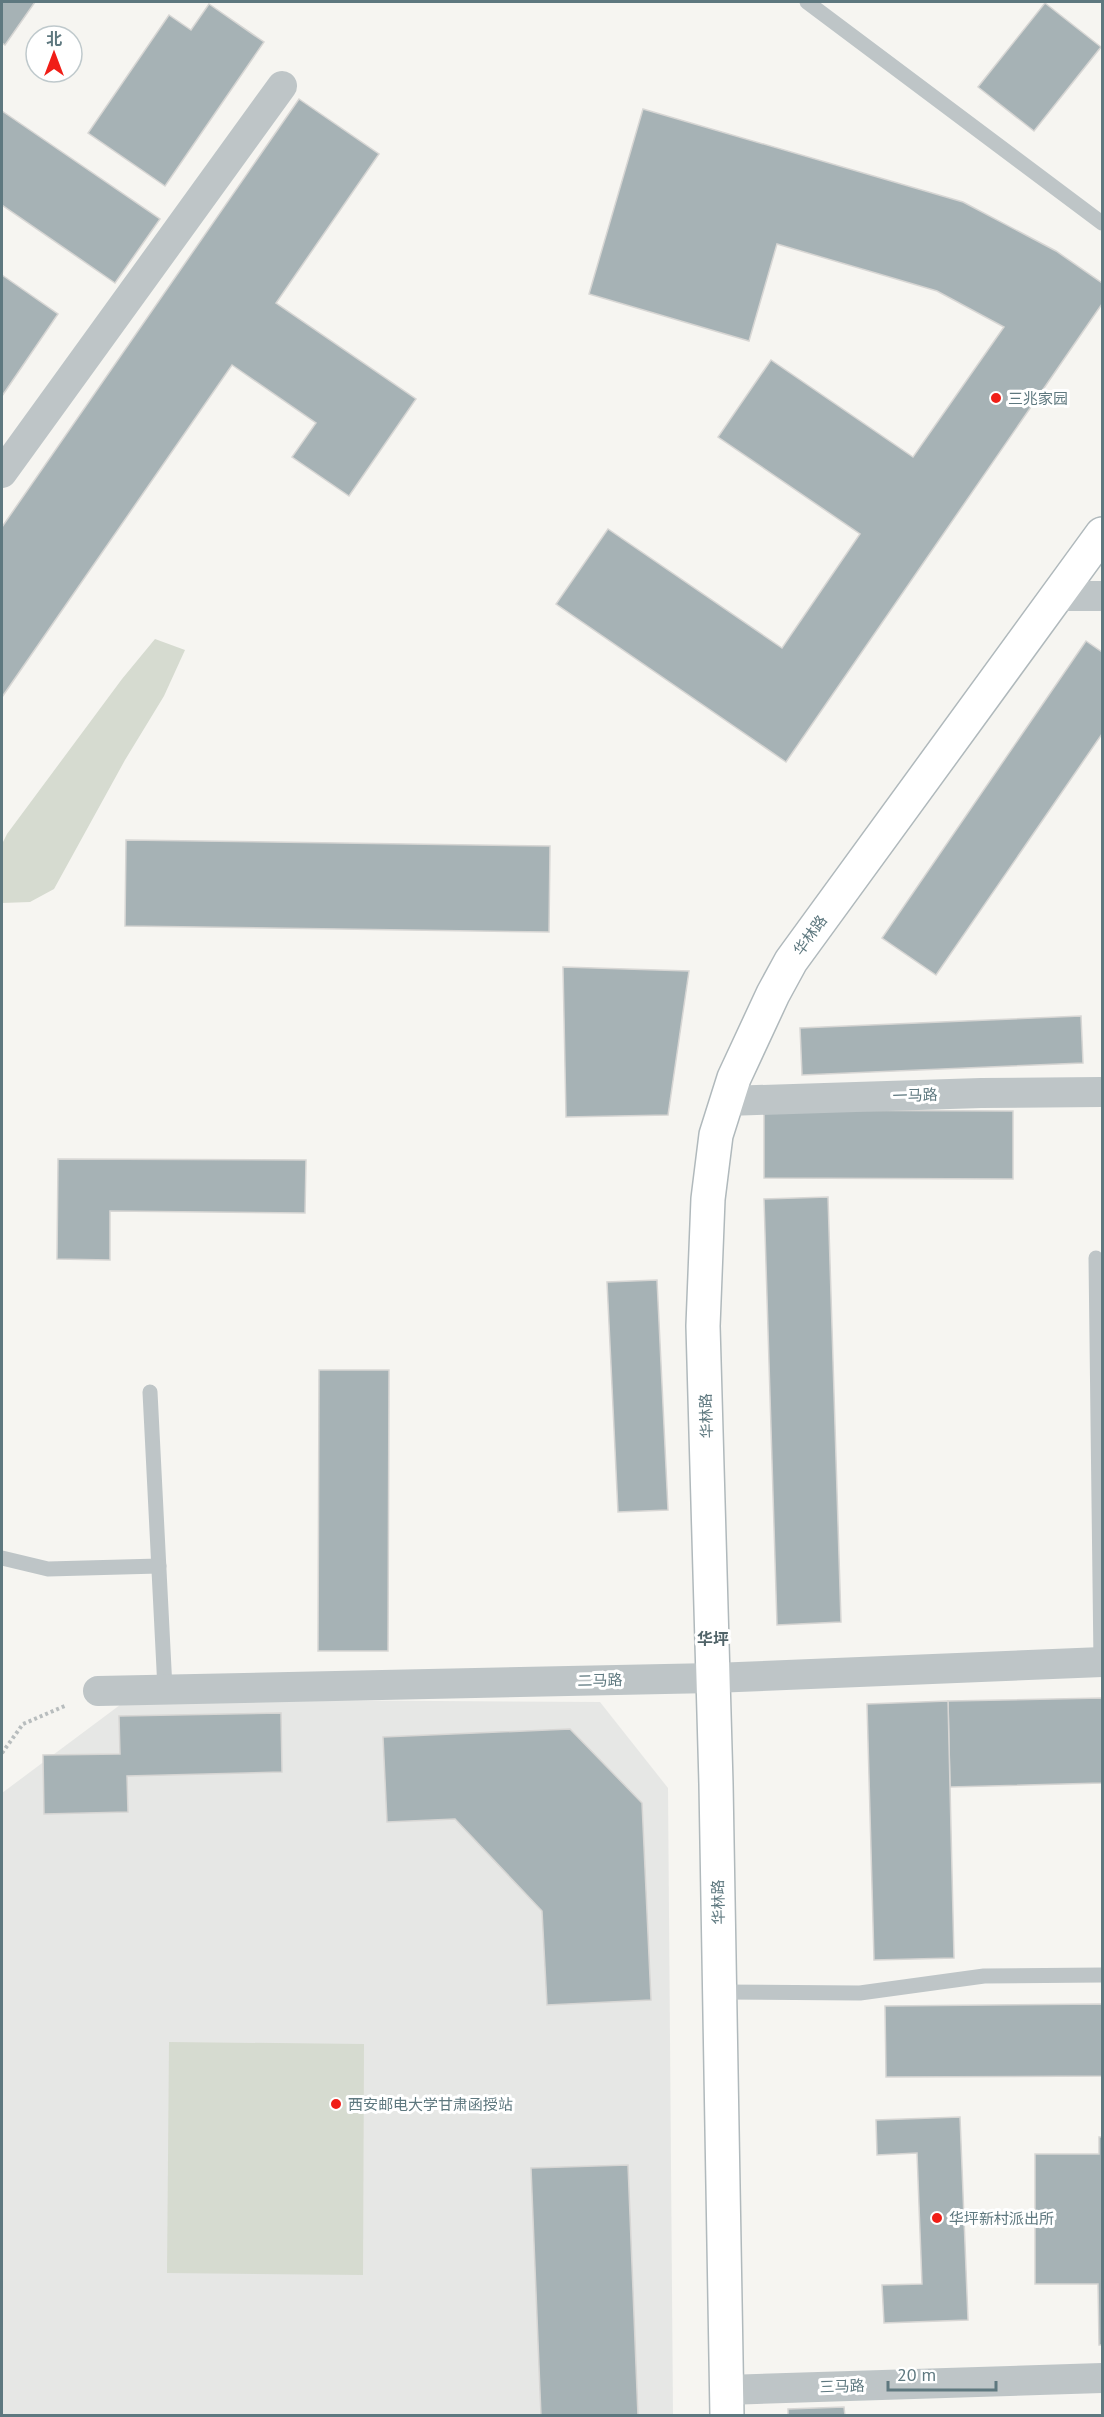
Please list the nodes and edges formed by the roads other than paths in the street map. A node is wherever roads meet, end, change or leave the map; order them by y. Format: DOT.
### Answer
graph roads {
  1 [pos="807,2"];
  2 [pos="282,86"];
  3 [pos="1102,222"];
  4 [pos="2,473"];
  5 [pos="1102,534"];
  6 [pos="1057,596"];
  7 [pos="1102,596"];
  8 [pos="1102,1092"];
  9 [pos="727,1101"];
  10 [pos="1096,1258"];
  11 [pos="150,1392"];
  12 [pos="2,1558"];
  13 [pos="159,1566"];
  14 [pos="1102,1662"];
  15 [pos="713,1678"];
  16 [pos="165,1689"];
  17 [pos="98,1691"];
  18 [pos="1102,1975"];
  19 [pos="720,1992"];
  20 [pos="1102,2378"];
  21 [pos="726,2403"];
  1 -- 3 [label="lane"];
  2 -- 4 [label="street"];
  5 -- 6 [label="street, 华林路"];
  6 -- 7 [label="street"];
  6 -- 9 [label="street, 华林路"];
  8 -- 9 [label="street, 一马路"];
  9 -- 15 [label="street, 华林路"];
  10 -- 14 [label="lane"];
  11 -- 13 [label="lane"];
  12 -- 13 [label="lane"];
  13 -- 16 [label="lane"];
  14 -- 15 [label="street, 二马路"];
  15 -- 16 [label="street, 二马路"];
  15 -- 19 [label="street, 华林路"];
  16 -- 17 [label="street, 二马路"];
  18 -- 19 [label="lane"];
  19 -- 21 [label="street, 华林路"];
  20 -- 21 [label="street, 三马路"];
}
